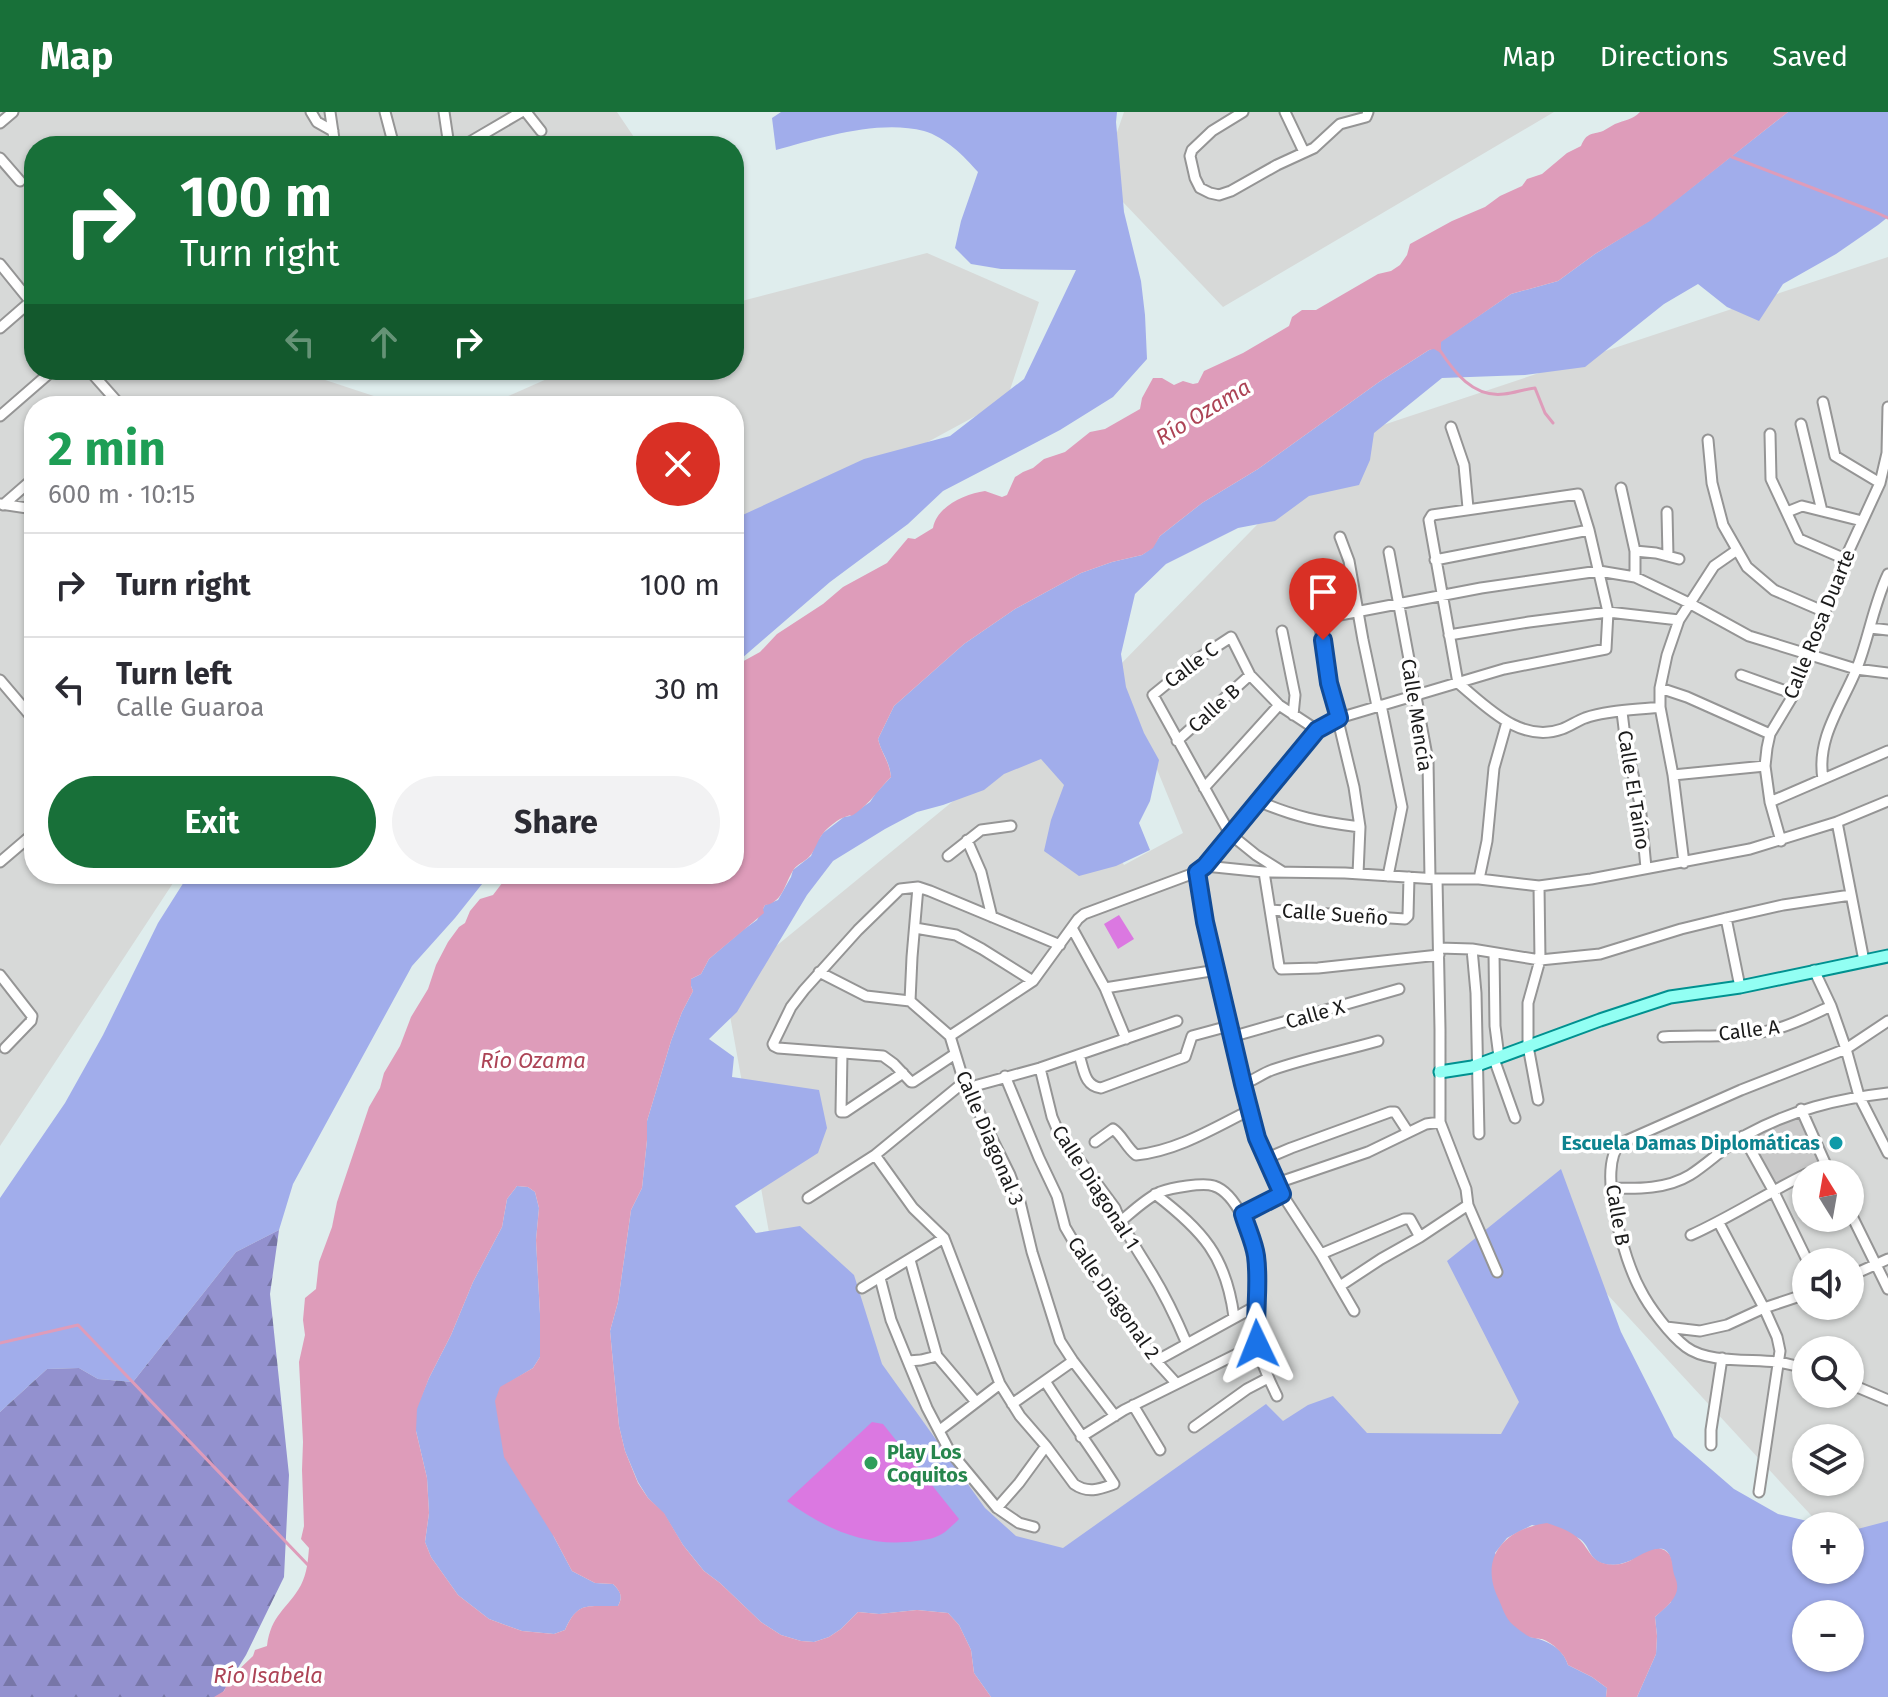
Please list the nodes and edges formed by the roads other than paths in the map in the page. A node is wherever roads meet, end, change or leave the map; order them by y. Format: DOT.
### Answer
graph roads {
  1 [pos="13,112"];
  2 [pos="311,112"];
  3 [pos="330,112"];
  4 [pos="385,112"];
  5 [pos="444,112"];
  6 [pos="523,112"];
  7 [pos="1243,112"];
  8 [pos="1285,112"];
  9 [pos="1368,112"];
  10 [pos="0,123"];
  11 [pos="333,131"];
  12 [pos="541,131"];
  13 [pos="334,136"];
  14 [pos="391,136"];
  15 [pos="448,136"];
  16 [pos="481,136"];
  17 [pos="1304,152"];
  18 [pos="0,158"];
  19 [pos="20,181"];
  20 [pos="0,264"];
  21 [pos="24,294"];
  22 [pos="24,310"];
  23 [pos="0,328"];
  24 [pos="41,380"];
  25 [pos="97,380"];
  26 [pos="111,396"];
  27 [pos="1823,402"];
  28 [pos="1888,407"];
  29 [pos="0,416"];
  30 [pos="1801,424"];
  31 [pos="1451,427"];
  32 [pos="1770,434"];
  33 [pos="1708,440"];
  34 [pos="1887,453"];
  35 [pos="1880,483"];
  36 [pos="24,486"];
  37 [pos="1621,488"];
  38 [pos="2,505"];
  39 [pos="24,508"];
  40 [pos="1468,508"];
  41 [pos="1822,511"];
  42 [pos="1667,512"];
  43 [pos="1787,512"];
  44 [pos="1862,521"];
  45 [pos="1589,530"];
  46 [pos="1340,537"];
  47 [pos="1737,550"];
  48 [pos="1635,551"];
  49 [pos="1389,552"];
  50 [pos="1668,556"];
  51 [pos="1679,559"];
  52 [pos="1845,559"];
  53 [pos="1435,560"];
  54 [pos="1599,571"];
  55 [pos="1888,574"];
  56 [pos="1635,577"];
  57 [pos="1314,590"];
  58 [pos="1442,595"];
  59 [pos="1689,603"];
  60 [pos="1397,604"];
  61 [pos="1358,611"];
  62 [pos="1608,612"];
  63 [pos="1825,612"];
  64 [pos="1319,619"];
  65 [pos="1679,620"];
  66 [pos="1870,628"];
  67 [pos="1888,630"];
  68 [pos="1282,631"];
  69 [pos="1449,635"];
  70 [pos="1809,655"];
  71 [pos="1856,669"];
  72 [pos="1888,673"];
  73 [pos="1250,675"];
  74 [pos="1741,675"];
  75 [pos="0,680"];
  76 [pos="1458,683"];
  77 [pos="1660,688"];
  78 [pos="1794,694"];
  79 [pos="1416,695"];
  80 [pos="1279,705"];
  81 [pos="1379,706"];
  82 [pos="1660,707"];
  83 [pos="24,708"];
  84 [pos="1622,712"];
  85 [pos="1293,715"];
  86 [pos="1339,718"];
  87 [pos="1507,722"];
  88 [pos="1317,730"];
  89 [pos="1770,734"];
  90 [pos="1177,741"];
  91 [pos="1888,751"];
  92 [pos="1765,766"];
  93 [pos="1673,775"];
  94 [pos="1823,779"];
  95 [pos="1204,788"];
  96 [pos="1258,801"];
  97 [pos="1888,801"];
  98 [pos="1770,802"];
  99 [pos="1837,822"];
  100 [pos="1011,826"];
  101 [pos="1360,827"];
  102 [pos="1230,834"];
  103 [pos="967,840"];
  104 [pos="1781,841"];
  105 [pos="24,842"];
  106 [pos="948,856"];
  107 [pos="0,862"];
  108 [pos="1684,863"];
  109 [pos="1646,868"];
  110 [pos="1201,869"];
  111 [pos="1264,872"];
  112 [pos="1283,872"];
  113 [pos="1358,874"];
  114 [pos="1388,876"];
  115 [pos="1409,877"];
  116 [pos="1433,879"];
  117 [pos="1479,879"];
  118 [pos="1539,886"];
  119 [pos="918,887"];
  120 [pos="1851,895"];
  121 [pos="1270,910"];
  122 [pos="992,917"];
  123 [pos="1726,918"];
  124 [pos="915,928"];
  125 [pos="1072,928"];
  126 [pos="1060,945"];
  127 [pos="1472,949"];
  128 [pos="1439,952"];
  129 [pos="1494,953"];
  130 [pos="1888,956"];
  131 [pos="1540,960"];
  132 [pos="1864,961"];
  133 [pos="1217,970"];
  134 [pos="1814,970"];
  135 [pos="819,972"];
  136 [pos="0,975"];
  137 [pos="1033,981"];
  138 [pos="1740,987"];
  139 [pos="1105,988"];
  140 [pos="1399,989"];
  141 [pos="910,1001"];
  142 [pos="1831,1006"];
  143 [pos="1177,1021"];
  144 [pos="1888,1021"];
  145 [pos="1229,1026"];
  146 [pos="950,1036"];
  147 [pos="1231,1037"];
  148 [pos="1663,1037"];
  149 [pos="1126,1039"];
  150 [pos="1378,1041"];
  151 [pos="1528,1046"];
  152 [pos="5,1048"];
  153 [pos="1846,1049"];
  154 [pos="842,1053"];
  155 [pos="955,1054"];
  156 [pos="1079,1055"];
  157 [pos="1497,1058"];
  158 [pos="1477,1066"];
  159 [pos="1040,1068"];
  160 [pos="1440,1072"];
  161 [pos="903,1073"];
  162 [pos="1005,1076"];
  163 [pos="1243,1084"];
  164 [pos="966,1085"];
  165 [pos="1888,1093"];
  166 [pos="1859,1096"];
  167 [pos="1538,1100"];
  168 [pos="1801,1109"];
  169 [pos="1250,1110"];
  170 [pos="1515,1118"];
  171 [pos="1440,1122"];
  172 [pos="1408,1132"];
  173 [pos="1479,1134"];
  174 [pos="1743,1136"];
  175 [pos="1095,1142"];
  176 [pos="1888,1153"];
  177 [pos="875,1155"];
  178 [pos="1265,1159"];
  179 [pos="1824,1160"];
  180 [pos="1792,1181"];
  181 [pos="1277,1183"];
  182 [pos="1612,1188"];
  183 [pos="1773,1190"];
  184 [pos="1155,1194"];
  185 [pos="1282,1194"];
  186 [pos="808,1198"];
  187 [pos="1468,1205"];
  188 [pos="1243,1214"];
  189 [pos="1120,1222"];
  190 [pos="1719,1223"];
  191 [pos="1860,1232"];
  192 [pos="1691,1235"];
  193 [pos="1420,1237"];
  194 [pos="944,1238"];
  195 [pos="1801,1248"];
  196 [pos="1321,1254"];
  197 [pos="1888,1259"];
  198 [pos="910,1260"];
  199 [pos="1877,1264"];
  200 [pos="1864,1270"];
  201 [pos="1497,1272"];
  202 [pos="880,1278"];
  203 [pos="1340,1286"];
  204 [pos="862,1288"];
  205 [pos="1888,1289"];
  206 [pos="1792,1299"];
  207 [pos="1256,1306"];
  208 [pos="1764,1308"];
  209 [pos="1354,1311"];
  210 [pos="1234,1317"];
  211 [pos="1666,1327"];
  212 [pos="1187,1344"];
  213 [pos="1257,1344"];
  214 [pos="937,1356"];
  215 [pos="1722,1358"];
  216 [pos="908,1361"];
  217 [pos="1073,1361"];
  218 [pos="1156,1361"];
  219 [pos="1779,1362"];
  220 [pos="1792,1365"];
  221 [pos="1268,1378"];
  222 [pos="1045,1381"];
  223 [pos="1176,1383"];
  224 [pos="1000,1384"];
  225 [pos="1864,1390"];
  226 [pos="1277,1396"];
  227 [pos="1888,1400"];
  228 [pos="976,1402"];
  229 [pos="1012,1404"];
  230 [pos="1133,1405"];
  231 [pos="1115,1416"];
  232 [pos="1194,1427"];
  233 [pos="940,1430"];
  234 [pos="1081,1437"];
  235 [pos="1711,1445"];
  236 [pos="1046,1446"];
  237 [pos="1160,1450"];
  238 [pos="1759,1492"];
  239 [pos="997,1508"];
  240 [pos="1034,1527"];
  1 -- 10 [label="street"];
  2 -- 11 [label="street"];
  3 -- 11 [label="street"];
  4 -- 14 [label="street"];
  5 -- 15 [label="street"];
  6 -- 12 [label="street"];
  6 -- 16 [label="street"];
  7 -- 17 [label="street"];
  8 -- 17 [label="street"];
  9 -- 17 [label="street"];
  11 -- 13 [label="street"];
  18 -- 19 [label="street"];
  20 -- 21 [label="street"];
  22 -- 23 [label="street"];
  24 -- 29 [label="street"];
  25 -- 26 [label="street"];
  27 -- 35 [label="street"];
  28 -- 34 [label="street, Calle Rosa Duarte"];
  30 -- 41 [label="street"];
  31 -- 40 [label="street"];
  32 -- 43 [label="street"];
  33 -- 47 [label="street"];
  34 -- 35 [label="street, Calle Rosa Duarte"];
  35 -- 44 [label="street, Calle Rosa Duarte"];
  36 -- 38 [label="street"];
  37 -- 48 [label="street"];
  38 -- 39 [label="street"];
  40 -- 45 [label="street"];
  40 -- 53 [label="street"];
  41 -- 43 [label="street"];
  41 -- 44 [label="street"];
  42 -- 50 [label="street"];
  43 -- 52 [label="street"];
  44 -- 52 [label="street, Calle Rosa Duarte"];
  45 -- 53 [label="street"];
  45 -- 54 [label="street"];
  46 -- 61 [label="street"];
  47 -- 59 [label="street"];
  47 -- 63 [label="street"];
  48 -- 50 [label="street"];
  48 -- 56 [label="street"];
  49 -- 60 [label="street, Calle Mencía"];
  50 -- 51 [label="street"];
  52 -- 63 [label="street, Calle Rosa Duarte"];
  53 -- 58 [label="street"];
  54 -- 56 [label="street"];
  54 -- 58 [label="street"];
  54 -- 62 [label="street"];
  55 -- 66 [label="street"];
  56 -- 59 [label="street"];
  57 -- 64 [label="street"];
  58 -- 60 [label="street"];
  58 -- 69 [label="street"];
  59 -- 65 [label="street"];
  59 -- 70 [label="street"];
  60 -- 61 [label="street"];
  60 -- 79 [label="street, Calle Mencía"];
  61 -- 64 [label="street"];
  61 -- 81 [label="street"];
  62 -- 65 [label="street"];
  62 -- 69 [label="street"];
  62 -- 76 [label="street"];
  63 -- 70 [label="street, Calle Rosa Duarte"];
  64 -- 86 [label="street"];
  65 -- 77 [label="street"];
  66 -- 67 [label="street"];
  66 -- 71 [label="street"];
  68 -- 85 [label="street"];
  69 -- 76 [label="street"];
  70 -- 71 [label="street"];
  70 -- 78 [label="street, Calle Rosa Duarte"];
  71 -- 72 [label="street"];
  71 -- 94 [label="street"];
  73 -- 80 [label="street"];
  73 -- 90 [label="street, Calle B"];
  73 -- 90 [label="street, Calle C"];
  74 -- 78 [label="street"];
  75 -- 83 [label="street"];
  76 -- 79 [label="street"];
  76 -- 87 [label="street"];
  77 -- 82 [label="street"];
  77 -- 89 [label="street"];
  78 -- 89 [label="street, Calle Rosa Duarte"];
  79 -- 81 [label="street"];
  79 -- 116 [label="street, Calle Mencía"];
  80 -- 85 [label="street"];
  80 -- 95 [label="street"];
  81 -- 86 [label="street"];
  81 -- 114 [label="street"];
  82 -- 84 [label="street"];
  82 -- 93 [label="street"];
  84 -- 87 [label="street"];
  84 -- 109 [label="street, Calle El Taíno"];
  85 -- 88 [label="street"];
  86 -- 88 [label="street"];
  86 -- 101 [label="street"];
  87 -- 117 [label="street"];
  88 -- 96 [label="street"];
  89 -- 92 [label="street, Calle Rosa Duarte"];
  90 -- 95 [label="street"];
  91 -- 94 [label="street"];
  92 -- 93 [label="street"];
  92 -- 98 [label="street, Calle Rosa Duarte"];
  93 -- 108 [label="street"];
  94 -- 98 [label="street"];
  95 -- 102 [label="street"];
  96 -- 101 [label="street"];
  96 -- 102 [label="street"];
  97 -- 99 [label="street"];
  98 -- 104 [label="street, Calle Rosa Duarte"];
  99 -- 104 [label="street"];
  99 -- 120 [label="street"];
  100 -- 103 [label="street"];
  101 -- 113 [label="street"];
  102 -- 110 [label="street"];
  102 -- 112 [label="street"];
  103 -- 106 [label="street"];
  103 -- 122 [label="street"];
  104 -- 108 [label="street"];
  105 -- 107 [label="street"];
  108 -- 109 [label="street"];
  109 -- 118 [label="street"];
  110 -- 111 [label="street"];
  110 -- 125 [label="street"];
  110 -- 133 [label="street"];
  111 -- 112 [label="street"];
  111 -- 121 [label="street"];
  112 -- 113 [label="street"];
  113 -- 114 [label="street"];
  114 -- 115 [label="street"];
  115 -- 116 [label="street"];
  115 -- 121 [label="street, Calle Sueño"];
  116 -- 117 [label="street"];
  116 -- 128 [label="street, Calle Mencía"];
  117 -- 118 [label="street"];
  118 -- 131 [label="street"];
  119 -- 122 [label="street"];
  119 -- 124 [label="street"];
  119 -- 135 [label="street"];
  120 -- 123 [label="street"];
  120 -- 132 [label="street"];
  121 -- 128 [label="street"];
  122 -- 126 [label="street"];
  123 -- 131 [label="street"];
  123 -- 138 [label="street"];
  124 -- 137 [label="street"];
  124 -- 141 [label="street"];
  125 -- 126 [label="street"];
  125 -- 139 [label="street"];
  126 -- 137 [label="street"];
  127 -- 128 [label="street"];
  127 -- 129 [label="street"];
  127 -- 158 [label="street"];
  128 -- 160 [label="street, Calle Mencía"];
  129 -- 131 [label="street"];
  129 -- 157 [label="street"];
  130 -- 132 [label="main road"];
  131 -- 151 [label="street"];
  132 -- 134 [label="main road"];
  133 -- 139 [label="street"];
  133 -- 145 [label="street"];
  134 -- 138 [label="main road"];
  134 -- 142 [label="street"];
  135 -- 141 [label="street"];
  135 -- 154 [label="street"];
  136 -- 152 [label="street"];
  137 -- 146 [label="street"];
  138 -- 151 [label="main road"];
  139 -- 149 [label="street"];
  140 -- 147 [label="street, Calle X"];
  141 -- 146 [label="street"];
  142 -- 148 [label="street, Calle A"];
  142 -- 153 [label="street"];
  143 -- 149 [label="street"];
  144 -- 153 [label="street, Calle B"];
  145 -- 147 [label="street"];
  145 -- 156 [label="street"];
  146 -- 155 [label="street, Calle Diagonal 3"];
  147 -- 163 [label="street"];
  149 -- 156 [label="street"];
  150 -- 163 [label="street"];
  151 -- 157 [label="main road"];
  151 -- 167 [label="street"];
  153 -- 166 [label="street"];
  153 -- 182 [label="street, Calle B"];
  154 -- 161 [label="street"];
  154 -- 161 [label="street"];
  155 -- 161 [label="street"];
  155 -- 164 [label="street, Calle Diagonal 3"];
  156 -- 159 [label="street"];
  157 -- 158 [label="main road"];
  157 -- 170 [label="street"];
  158 -- 160 [label="main road"];
  158 -- 173 [label="street"];
  159 -- 162 [label="street"];
  159 -- 189 [label="street, Calle Diagonal 1"];
  160 -- 171 [label="street, Calle Mencía"];
  162 -- 164 [label="street"];
  162 -- 218 [label="street, Calle Diagonal 2"];
  163 -- 169 [label="street"];
  164 -- 177 [label="street"];
  164 -- 217 [label="street, Calle Diagonal 3"];
  165 -- 166 [label="street"];
  166 -- 168 [label="street"];
  166 -- 176 [label="street"];
  168 -- 174 [label="street"];
  168 -- 179 [label="street"];
  169 -- 175 [label="street"];
  169 -- 178 [label="street"];
  171 -- 172 [label="street"];
  171 -- 187 [label="street"];
  172 -- 178 [label="street"];
  172 -- 181 [label="street"];
  174 -- 182 [label="street"];
  174 -- 183 [label="street"];
  177 -- 186 [label="street"];
  177 -- 194 [label="street"];
  178 -- 181 [label="street"];
  180 -- 183 [label="street"];
  181 -- 185 [label="street"];
  182 -- 211 [label="street, Calle B"];
  183 -- 190 [label="street"];
  183 -- 195 [label="street"];
  184 -- 188 [label="street"];
  184 -- 189 [label="street"];
  184 -- 210 [label="street"];
  185 -- 188 [label="street"];
  185 -- 196 [label="street"];
  187 -- 193 [label="street"];
  187 -- 201 [label="street"];
  188 -- 207 [label="street"];
  189 -- 212 [label="street, Calle Diagonal 1"];
  190 -- 192 [label="street"];
  190 -- 208 [label="street"];
  191 -- 199 [label="street"];
  193 -- 196 [label="street"];
  193 -- 203 [label="street"];
  194 -- 198 [label="street"];
  194 -- 224 [label="street"];
  196 -- 203 [label="street"];
  197 -- 199 [label="street"];
  198 -- 202 [label="street"];
  198 -- 214 [label="street"];
  199 -- 200 [label="street"];
  199 -- 205 [label="street"];
  202 -- 204 [label="street"];
  202 -- 216 [label="street"];
  203 -- 209 [label="street"];
  206 -- 208 [label="street"];
  207 -- 210 [label="street"];
  207 -- 213 [label="street"];
  208 -- 211 [label="street"];
  208 -- 219 [label="street"];
  210 -- 212 [label="street"];
  211 -- 215 [label="street, Calle B"];
  212 -- 218 [label="street"];
  213 -- 221 [label="street"];
  213 -- 223 [label="street"];
  214 -- 216 [label="street"];
  214 -- 228 [label="street"];
  215 -- 219 [label="street, Calle B"];
  215 -- 235 [label="street"];
  216 -- 233 [label="street"];
  217 -- 222 [label="street"];
  217 -- 231 [label="street, Calle Diagonal 3"];
  218 -- 223 [label="street, Calle Diagonal 2"];
  219 -- 220 [label="street, Calle B"];
  219 -- 238 [label="street"];
  221 -- 226 [label="street"];
  221 -- 232 [label="street"];
  222 -- 229 [label="street"];
  222 -- 234 [label="street"];
  223 -- 230 [label="street"];
  224 -- 228 [label="street"];
  224 -- 229 [label="street"];
  225 -- 227 [label="street"];
  228 -- 233 [label="street"];
  229 -- 236 [label="street"];
  230 -- 231 [label="street"];
  230 -- 237 [label="street"];
  231 -- 234 [label="street"];
  233 -- 239 [label="street"];
  234 -- 236 [label="street"];
  236 -- 239 [label="street"];
  239 -- 240 [label="street"];
}
